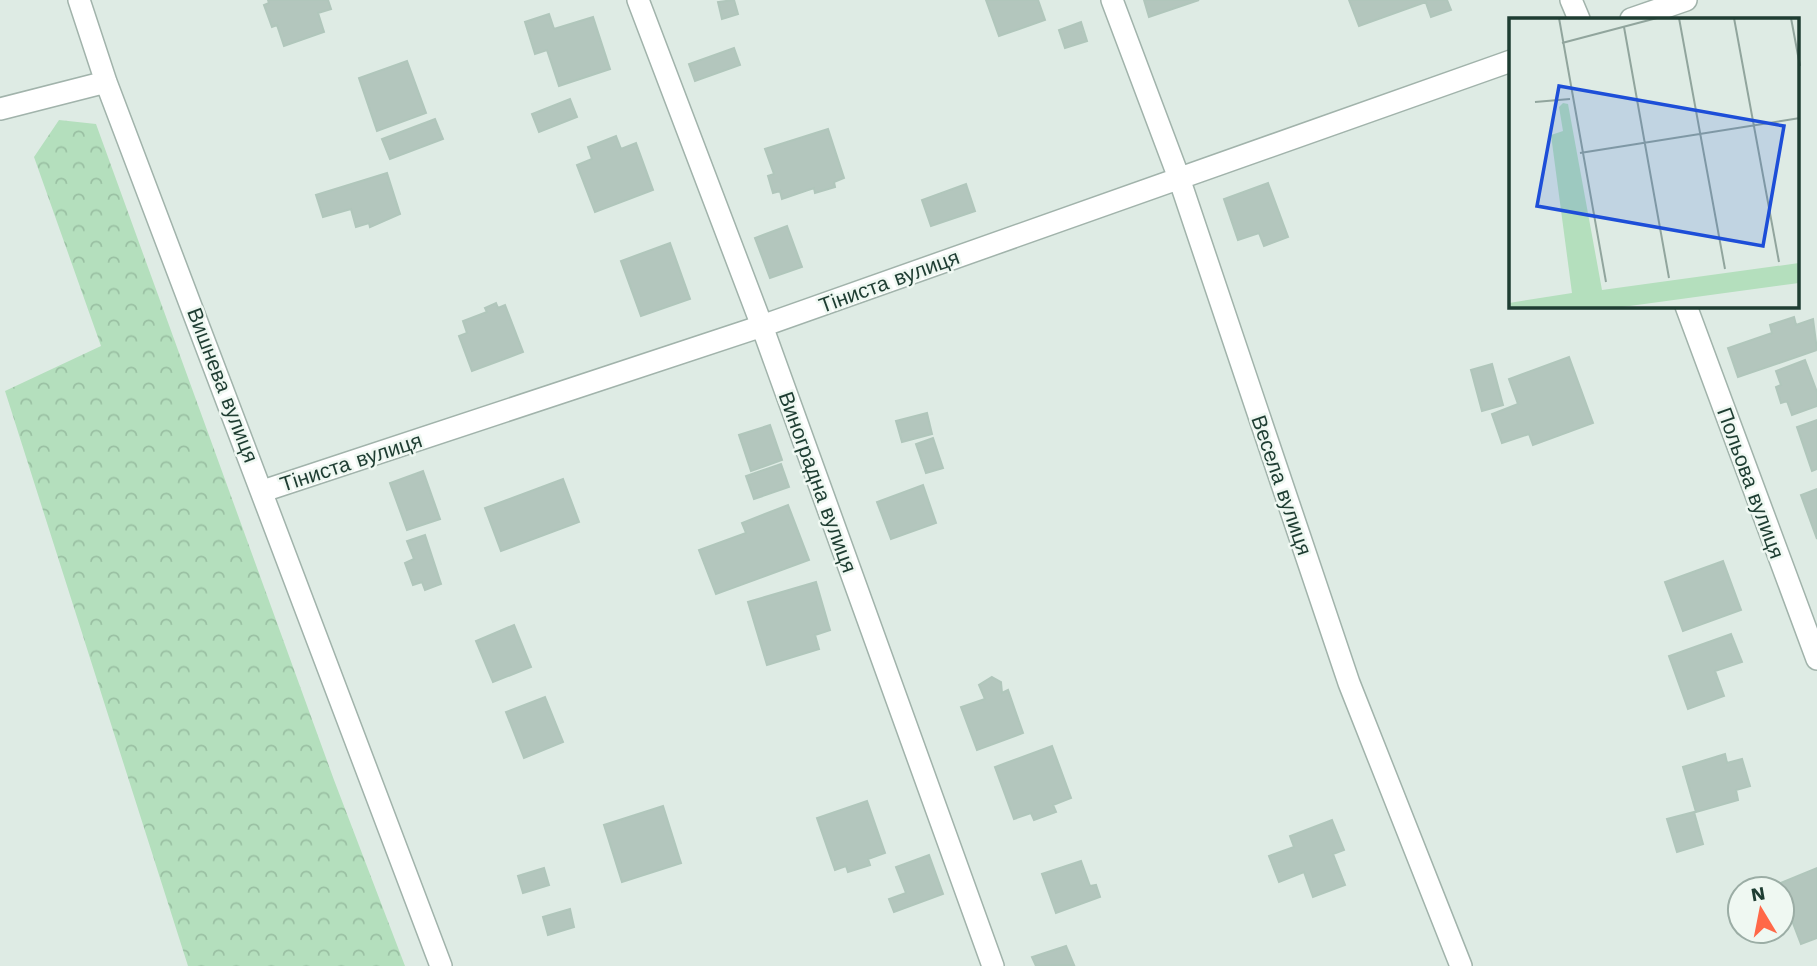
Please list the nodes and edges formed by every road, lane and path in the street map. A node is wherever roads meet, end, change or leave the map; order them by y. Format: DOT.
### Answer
graph roads {
  1 [pos="79,0"];
  2 [pos="638,0"];
  3 [pos="1112,0"];
  4 [pos="1572,0"];
  5 [pos="1686,0"];
  6 [pos="1579,18"];
  7 [pos="1634,18"];
  8 [pos="1509,62"];
  9 [pos="106,82"];
  10 [pos="0,109"];
  11 [pos="1179,178"];
  12 [pos="1687,308"];
  13 [pos="762,326"];
  14 [pos="263,491"];
  15 [pos="1817,659"];
  16 [pos="441,966"];
  17 [pos="993,966"];
  18 [pos="1461,966"];
  1 -- 9 [label="street, Вишнева вулиця"];
  2 -- 13 [label="street, Виноградна вулиця"];
  3 -- 11 [label="street, Весела вулиця"];
  4 -- 6 [label="street"];
  5 -- 7 [label="street"];
  8 -- 11 [label="street, Тіниста вулиця"];
  9 -- 10 [label="street"];
  9 -- 14 [label="street, Вишнева вулиця"];
  11 -- 13 [label="street, Тіниста вулиця"];
  11 -- 18 [label="street, Весела вулиця"];
  12 -- 15 [label="street, Польова вулиця"];
  13 -- 14 [label="street, Тіниста вулиця"];
  13 -- 17 [label="street, Виноградна вулиця"];
  14 -- 16 [label="street, Вишнева вулиця"];
}
